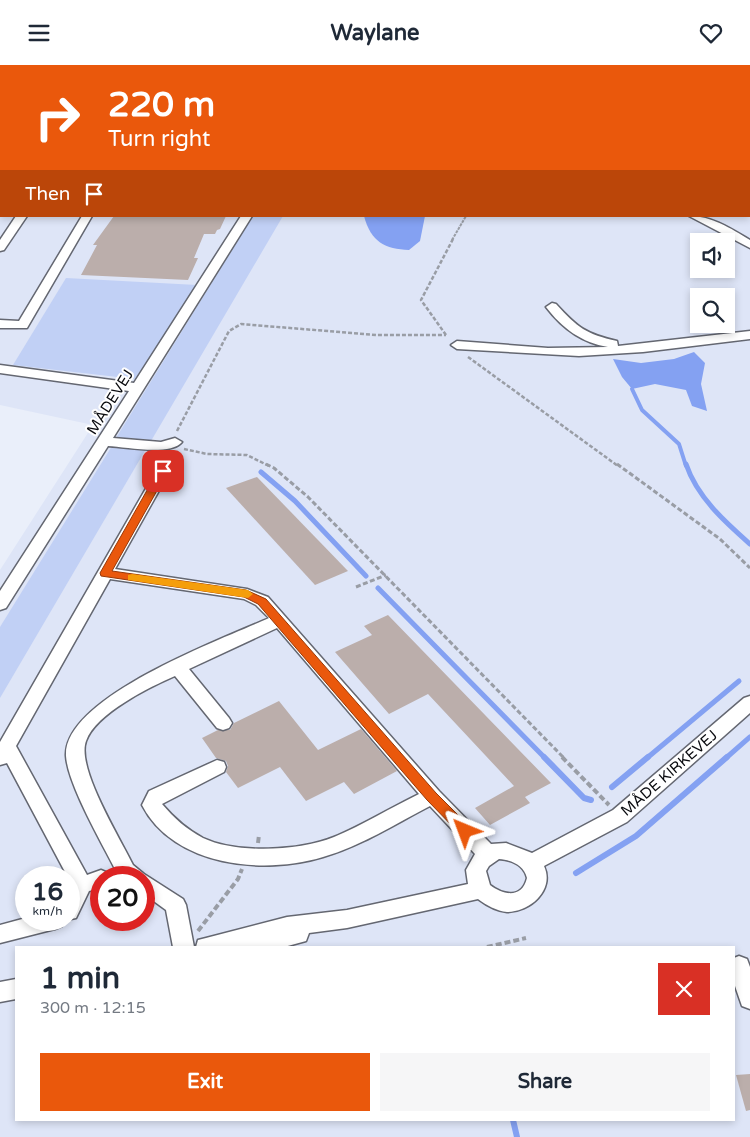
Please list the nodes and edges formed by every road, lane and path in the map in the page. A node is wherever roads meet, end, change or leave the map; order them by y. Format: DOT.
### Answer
graph roads {
  1 [pos="21,217"];
  2 [pos="86,217"];
  3 [pos="246,217"];
  4 [pos="465,217"];
  5 [pos="696,217"];
  6 [pos="750,245"];
  7 [pos="0,248"];
  8 [pos="552,307"];
  9 [pos="0,324"];
  10 [pos="446,335"];
  11 [pos="750,335"];
  12 [pos="457,345"];
  13 [pos="647,347"];
  14 [pos="0,369"];
  15 [pos="138,388"];
  16 [pos="104,441"];
  17 [pos="175,443"];
  18 [pos="163,471"];
  19 [pos="750,568"];
  20 [pos="105,573"];
  21 [pos="386,575"];
  22 [pos="356,587"];
  23 [pos="0,604"];
  24 [pos="280,620"];
  25 [pos="178,667"];
  26 [pos="750,703"];
  27 [pos="223,723"];
  28 [pos="3,752"];
  29 [pos="217,767"];
  30 [pos="432,797"];
  31 [pos="620,816"];
  32 [pos="488,855"];
  33 [pos="531,863"];
  34 [pos="126,866"];
  35 [pos="90,879"];
  36 [pos="238,879"];
  37 [pos="90,885"];
  38 [pos="481,890"];
  39 [pos="155,891"];
  40 [pos="80,898"];
  41 [pos="347,919"];
  42 [pos="15,930"];
  43 [pos="0,934"];
  44 [pos="526,938"];
  45 [pos="194,944"];
  46 [pos="254,946"];
  47 [pos="491,946"];
  48 [pos="741,966"];
  49 [pos="15,989"];
  50 [pos="0,992"];
  51 [pos="750,999"];
  1 -- 7 [label="street"];
  2 -- 9 [label="street"];
  3 -- 15 [label="street, MÅDEVEJ"];
  4 -- 10 [label="path"];
  5 -- 6 [label="street"];
  8 -- 13 [label="street"];
  10 -- 12 [label="path"];
  10 -- 17 [label="path"];
  11 -- 13 [label="street"];
  12 -- 13 [label="street"];
  12 -- 19 [label="path"];
  14 -- 15 [label="street"];
  15 -- 16 [label="street, MÅDEVEJ"];
  16 -- 17 [label="street"];
  16 -- 23 [label="street, MÅDEVEJ"];
  17 -- 21 [label="path"];
  18 -- 20 [label="street"];
  20 -- 24 [label="street"];
  20 -- 28 [label="street"];
  21 -- 22 [label="path"];
  21 -- 31 [label="path"];
  24 -- 25 [label="street"];
  24 -- 30 [label="street"];
  25 -- 27 [label="street"];
  25 -- 34 [label="street"];
  26 -- 31 [label="street, MÅDE KIRKEVEJ"];
  28 -- 35 [label="street"];
  29 -- 30 [label="street"];
  30 -- 32 [label="street"];
  31 -- 33 [label="street, MÅDE KIRKEVEJ"];
  32 -- 33 [label="street"];
  32 -- 38 [label="street"];
  33 -- 38 [label="street"];
  36 -- 45 [label="path"];
  37 -- 40 [label="street"];
  38 -- 41 [label="street"];
  39 -- 45 [label="street"];
  41 -- 45 [label="street"];
  41 -- 46 [label="street"];
  42 -- 43 [label="street"];
  44 -- 47 [label="path"];
  48 -- 51 [label="street"];
  49 -- 50 [label="street"];
}
